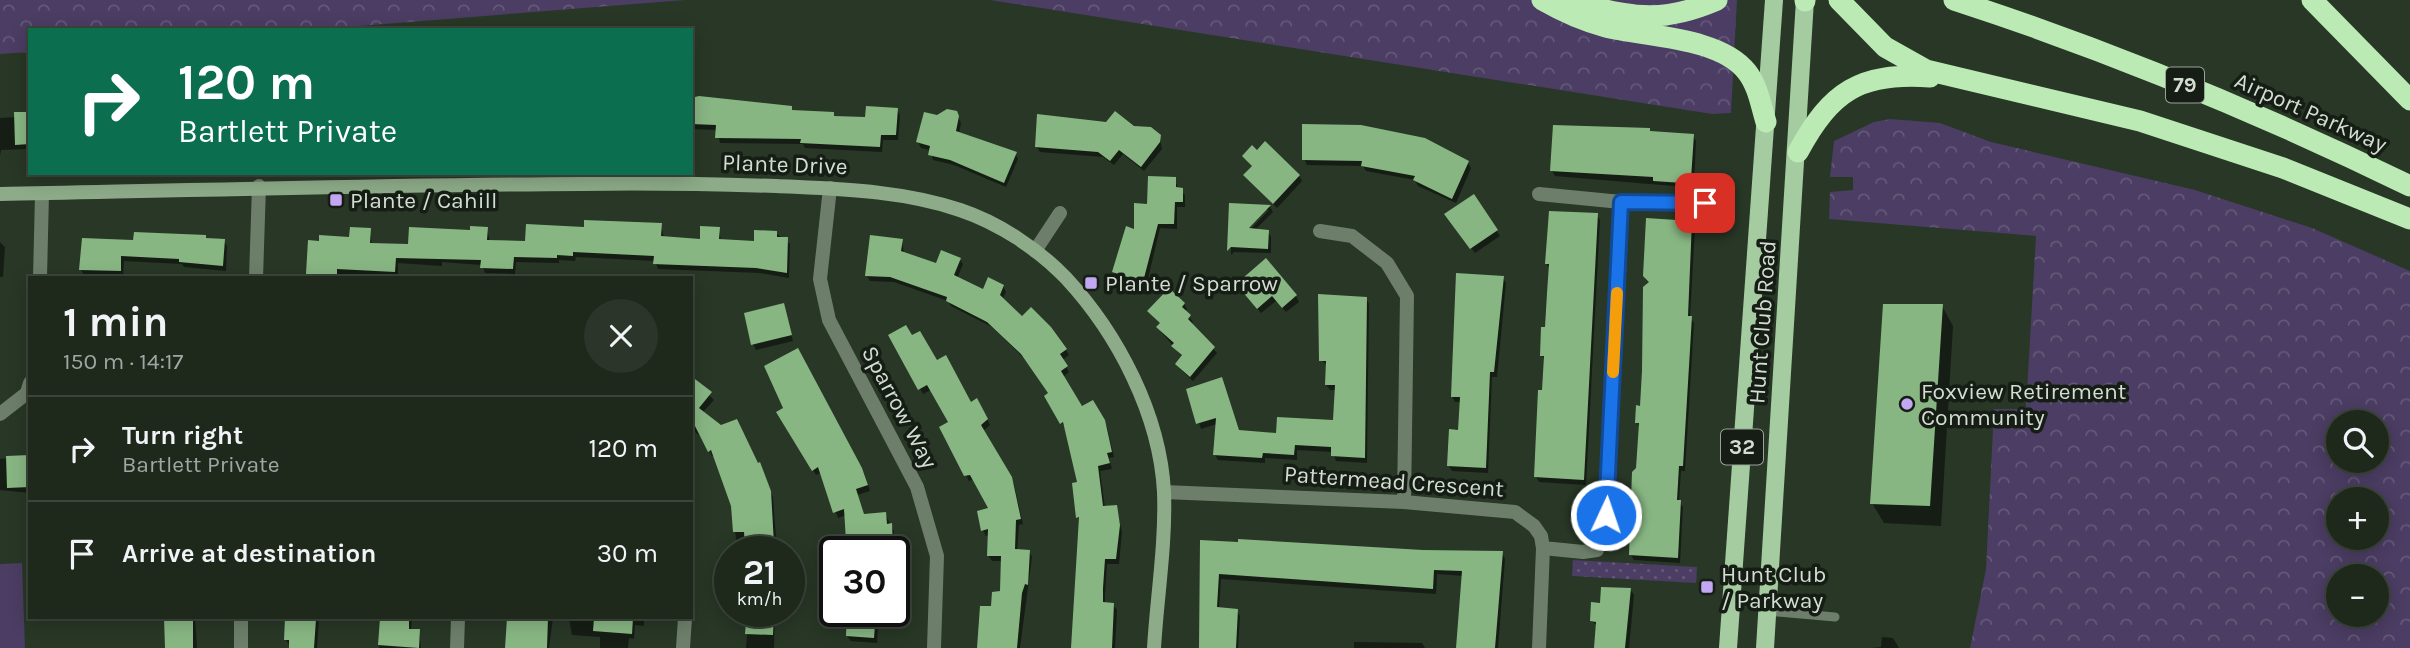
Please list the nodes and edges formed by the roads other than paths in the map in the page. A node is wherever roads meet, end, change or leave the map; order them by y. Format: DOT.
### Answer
graph roads {
  1 [pos="1542,0"];
  2 [pos="1560,0"];
  3 [pos="1717,0"];
  4 [pos="1774,0"];
  5 [pos="1805,0"];
  6 [pos="1839,0"];
  7 [pos="1954,0"];
  8 [pos="2312,0"];
  9 [pos="1960,79"];
  10 [pos="2410,100"];
  11 [pos="1766,122"];
  12 [pos="1798,152"];
  13 [pos="259,186"];
  14 [pos="2410,186"];
  15 [pos="830,188"];
  16 [pos="0,194"];
  17 [pos="42,194"];
  18 [pos="1539,194"];
  19 [pos="1621,202"];
  20 [pos="1705,203"];
  21 [pos="1060,213"];
  22 [pos="2410,219"];
  23 [pos="1320,231"];
  24 [pos="1035,251"];
  25 [pos="40,276"];
  26 [pos="256,276"];
  27 [pos="28,390"];
  28 [pos="0,414"];
  29 [pos="1164,492"];
  30 [pos="1404,502"];
  31 [pos="1543,548"];
  32 [pos="1767,611"];
  33 [pos="1835,617"];
  34 [pos="242,619"];
  35 [pos="458,619"];
  36 [pos="685,619"];
  37 [pos="241,648"];
  38 [pos="457,648"];
  39 [pos="683,648"];
  40 [pos="933,648"];
  41 [pos="1154,648"];
  42 [pos="1539,648"];
  43 [pos="1728,648"];
  44 [pos="1765,648"];
  1 -- 11 [label="highway"];
  2 -- 3 [label="highway"];
  4 -- 11 [label="main road, Hunt Club Road / 32"];
  5 -- 12 [label="main road, Hunt Club Road / 32"];
  6 -- 9 [label="highway"];
  7 -- 14 [label="highway, Airport Parkway / 79"];
  8 -- 10 [label="highway"];
  9 -- 12 [label="highway"];
  9 -- 22 [label="highway"];
  11 -- 43 [label="main road, Hunt Club Road / 32"];
  12 -- 32 [label="main road, Hunt Club Road / 32"];
  13 -- 15 [label="street, Plante Drive"];
  13 -- 17 [label="street, Plante Drive"];
  13 -- 26 [label="street"];
  15 -- 24 [label="street, Plante Drive"];
  15 -- 40 [label="street, Sparrow Way"];
  16 -- 17 [label="street, Plante Drive"];
  17 -- 25 [label="street"];
  18 -- 19 [label="street"];
  19 -- 20 [label="street"];
  19 -- 31 [label="street"];
  21 -- 24 [label="street"];
  23 -- 30 [label="street"];
  24 -- 29 [label="street, Plante Drive"];
  27 -- 28 [label="street"];
  29 -- 30 [label="street, Pattermead Crescent"];
  29 -- 41 [label="street, Plante Drive"];
  30 -- 31 [label="street, Pattermead Crescent"];
  31 -- 42 [label="street"];
  32 -- 33 [label="lane"];
  32 -- 44 [label="main road, Hunt Club Road / 32"];
  34 -- 37 [label="street"];
  35 -- 38 [label="street"];
  36 -- 39 [label="street"];
}
